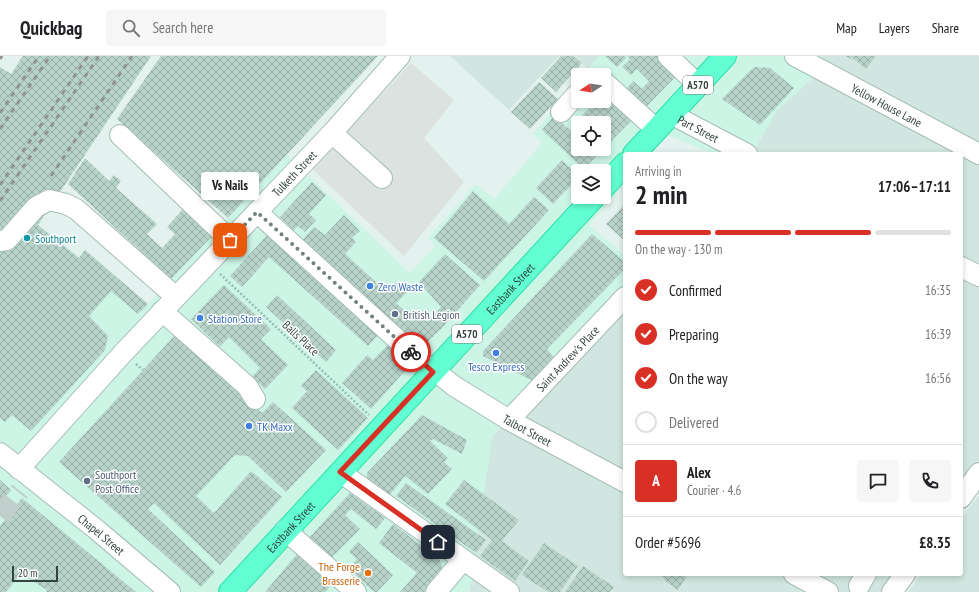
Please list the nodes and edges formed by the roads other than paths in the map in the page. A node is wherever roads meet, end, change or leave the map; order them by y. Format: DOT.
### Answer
graph roads {
  1 [pos="400,56"];
  2 [pos="668,56"];
  3 [pos="725,56"];
  4 [pos="795,56"];
  5 [pos="698,85"];
  6 [pos="611,88"];
  7 [pos="571,101"];
  8 [pos="561,112"];
  9 [pos="671,114"];
  10 [pos="656,130"];
  11 [pos="332,133"];
  12 [pos="120,135"];
  13 [pos="636,152"];
  14 [pos="742,152"];
  15 [pos="979,154"];
  16 [pos="623,166"];
  17 [pos="382,178"];
  18 [pos="611,179"];
  19 [pos="588,204"];
  20 [pos="257,212"];
  21 [pos="230,240"];
  22 [pos="0,241"];
  23 [pos="963,268"];
  24 [pos="979,276"];
  25 [pos="623,299"];
  26 [pos="169,304"];
  27 [pos="433,371"];
  28 [pos="255,399"];
  29 [pos="509,420"];
  30 [pos="0,453"];
  31 [pos="340,472"];
  32 [pos="979,473"];
  33 [pos="23,480"];
  34 [pos="623,481"];
  35 [pos="963,495"];
  36 [pos="286,530"];
  37 [pos="463,560"];
  38 [pos="798,576"];
  39 [pos="903,576"];
  40 [pos="170,592"];
  41 [pos="230,592"];
  42 [pos="356,592"];
  43 [pos="436,592"];
  44 [pos="509,592"];
  45 [pos="828,592"];
  46 [pos="892,592"];
  1 -- 11 [label="street, Tulketh Street"];
  2 -- 5 [label="street"];
  3 -- 5 [label="highway, A570"];
  4 -- 15 [label="street, Yellow House Lane"];
  5 -- 9 [label="highway, A570"];
  6 -- 10 [label="street"];
  7 -- 8 [label="street"];
  9 -- 10 [label="highway, A570"];
  9 -- 14 [label="street, Part Street"];
  10 -- 13 [label="highway, A570"];
  11 -- 17 [label="street"];
  11 -- 20 [label="street, Tulketh Street"];
  12 -- 21 [label="street"];
  16 -- 18 [label="highway"];
  19 -- 27 [label="highway, Eastbank Street / A570"];
  20 -- 21 [label="street, Tulketh Street"];
  20 -- 27 [label="street, Talbot Street"];
  21 -- 26 [label="street, Tulketh Street"];
  22 -- 26 [label="street"];
  23 -- 24 [label="street"];
  25 -- 29 [label="street, Saint Andrew's Place"];
  26 -- 28 [label="street"];
  26 -- 33 [label="street, Tulketh Street"];
  27 -- 29 [label="street, Talbot Street"];
  27 -- 31 [label="highway, Eastbank Street / A570"];
  29 -- 34 [label="street, Talbot Street"];
  30 -- 33 [label="street, Chapel Street"];
  31 -- 36 [label="highway, Eastbank Street / A570"];
  31 -- 37 [label="street"];
  32 -- 35 [label="street"];
  33 -- 40 [label="street, Chapel Street"];
  36 -- 41 [label="highway, Eastbank Street / A570"];
  36 -- 42 [label="street"];
  37 -- 43 [label="street"];
  37 -- 44 [label="street"];
  38 -- 45 [label="street"];
  39 -- 46 [label="street"];
}
